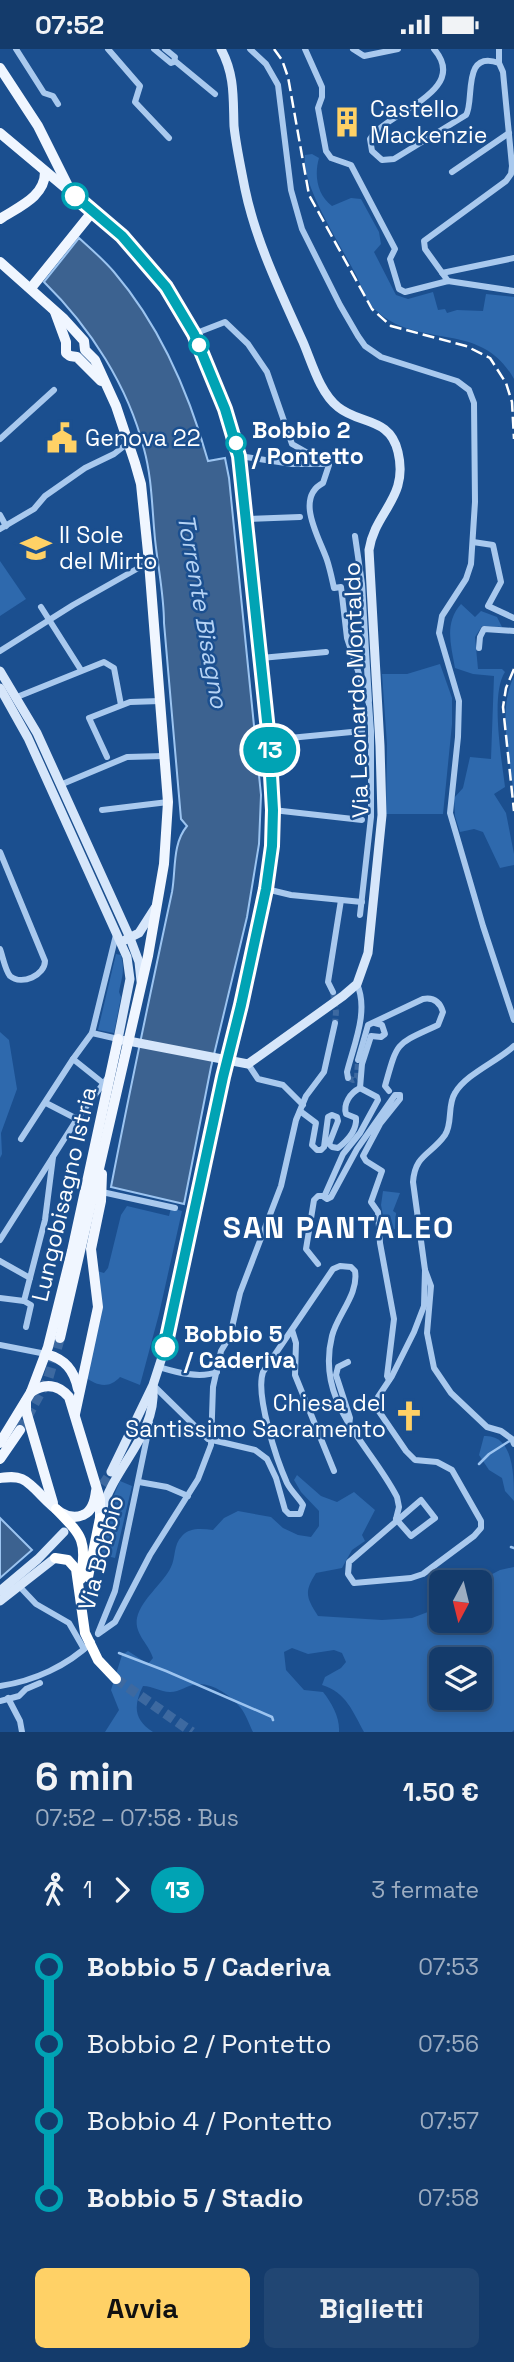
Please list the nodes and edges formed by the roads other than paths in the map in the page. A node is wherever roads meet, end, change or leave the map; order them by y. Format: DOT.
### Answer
graph roads {
  1 [pos="16,49"];
  2 [pos="108,49"];
  3 [pos="155,49"];
  4 [pos="165,49"];
  5 [pos="221,49"];
  6 [pos="250,49"];
  7 [pos="305,49"];
  8 [pos="353,49"];
  9 [pos="398,49"];
  10 [pos="435,49"];
  11 [pos="499,49"];
  12 [pos="175,61"];
  13 [pos="499,62"];
  14 [pos="0,68"];
  15 [pos="215,95"];
  16 [pos="58,104"];
  17 [pos="0,133"];
  18 [pos="509,134"];
  19 [pos="169,138"];
  20 [pos="44,139"];
  21 [pos="23,151"];
  22 [pos="452,171"];
  23 [pos="45,172"];
  24 [pos="73,195"];
  25 [pos="93,211"];
  26 [pos="0,219"];
  27 [pos="514,258"];
  28 [pos="0,262"];
  29 [pos="442,273"];
  30 [pos="447,281"];
  31 [pos="31,288"];
  32 [pos="514,291"];
  33 [pos="54,310"];
  34 [pos="194,334"];
  35 [pos="79,337"];
  36 [pos="66,342"];
  37 [pos="81,354"];
  38 [pos="54,390"];
  39 [pos="0,439"];
  40 [pos="128,443"];
  41 [pos="239,456"];
  42 [pos="327,464"];
  43 [pos="0,515"];
  44 [pos="300,517"];
  45 [pos="247,519"];
  46 [pos="3,527"];
  47 [pos="355,536"];
  48 [pos="472,542"];
  49 [pos="149,562"];
  50 [pos="106,586"];
  51 [pos="110,595"];
  52 [pos="41,607"];
  53 [pos="514,618"];
  54 [pos="49,620"];
  55 [pos="514,631"];
  56 [pos="479,648"];
  57 [pos="0,651"];
  58 [pos="326,652"];
  59 [pos="261,657"];
  60 [pos="81,670"];
  61 [pos="0,671"];
  62 [pos="0,688"];
  63 [pos="17,697"];
  64 [pos="160,701"];
  65 [pos="369,704"];
  66 [pos="121,705"];
  67 [pos="362,731"];
  68 [pos="269,740"];
  69 [pos="164,756"];
  70 [pos="107,757"];
  71 [pos="60,785"];
  72 [pos="168,802"];
  73 [pos="102,810"];
  74 [pos="273,810"];
  75 [pos="362,820"];
  76 [pos="0,852"];
  77 [pos="266,889"];
  78 [pos="341,900"];
  79 [pos="362,902"];
  80 [pos="157,905"];
  81 [pos="360,915"];
  82 [pos="116,933"];
  83 [pos="125,941"];
  84 [pos="0,949"];
  85 [pos="113,955"];
  86 [pos="141,983"];
  87 [pos="356,984"];
  88 [pos="333,992"];
  89 [pos="514,1020"];
  90 [pos="335,1023"];
  91 [pos="375,1023"];
  92 [pos="92,1033"];
  93 [pos="126,1041"];
  94 [pos="514,1046"];
  95 [pos="73,1059"];
  96 [pos="358,1060"];
  97 [pos="227,1061"];
  98 [pos="248,1065"];
  99 [pos="348,1078"];
  100 [pos="107,1079"];
  101 [pos="360,1088"];
  102 [pos="389,1091"];
  103 [pos="46,1103"];
  104 [pos="85,1108"];
  105 [pos="302,1108"];
  106 [pos="77,1119"];
  107 [pos="101,1119"];
  108 [pos="22,1139"];
  109 [pos="53,1155"];
  110 [pos="98,1195"];
  111 [pos="324,1196"];
  112 [pos="175,1208"];
  113 [pos="0,1240"];
  114 [pos="0,1261"];
  115 [pos="318,1264"];
  116 [pos="425,1270"];
  117 [pos="30,1278"];
  118 [pos="0,1298"];
  119 [pos="24,1301"];
  120 [pos="26,1327"];
  121 [pos="292,1330"];
  122 [pos="60,1338"];
  123 [pos="0,1345"];
  124 [pos="46,1354"];
  125 [pos="348,1362"];
  126 [pos="159,1367"];
  127 [pos="216,1372"];
  128 [pos="389,1380"];
  129 [pos="153,1385"];
  130 [pos="79,1394"];
  131 [pos="28,1396"];
  132 [pos="152,1411"];
  133 [pos="75,1414"];
  134 [pos="349,1425"];
  135 [pos="20,1430"];
  136 [pos="212,1440"];
  137 [pos="0,1443"];
  138 [pos="514,1444"];
  139 [pos="0,1459"];
  140 [pos="334,1471"];
  141 [pos="111,1472"];
  142 [pos="0,1478"];
  143 [pos="139,1482"];
  144 [pos="95,1483"];
  145 [pos="188,1496"];
  146 [pos="55,1508"];
  147 [pos="100,1518"];
  148 [pos="397,1519"];
  149 [pos="64,1532"];
  150 [pos="55,1558"];
  151 [pos="20,1587"];
  152 [pos="0,1591"];
  153 [pos="79,1595"];
  154 [pos="0,1601"];
  155 [pos="81,1607"];
  156 [pos="98,1634"];
  157 [pos="84,1649"];
  158 [pos="116,1679"];
  159 [pos="40,1683"];
  160 [pos="0,1686"];
  161 [pos="8,1698"];
  162 [pos="0,1702"];
  163 [pos="22,1732"];
  1 -- 16 [label="street"];
  2 -- 19 [label="street"];
  3 -- 12 [label="street"];
  4 -- 12 [label="street"];
  5 -- 87 [label="main road, Via Leonardo Montaldo"];
  6 -- 48 [label="street"];
  7 -- 30 [label="street"];
  8 -- 9 [label="street"];
  10 -- 13 [label="street"];
  11 -- 13 [label="street"];
  12 -- 15 [label="street"];
  13 -- 18 [label="street"];
  14 -- 20 [label="main road, Via Bobbio"];
  17 -- 21 [label="main road"];
  18 -- 22 [label="street"];
  18 -- 29 [label="street"];
  20 -- 21 [label="main road"];
  20 -- 24 [label="main road, Via Bobbio"];
  21 -- 23 [label="main road"];
  23 -- 24 [label="main road"];
  23 -- 26 [label="main road"];
  24 -- 25 [label="main road, Via Bobbio"];
  25 -- 31 [label="main road"];
  25 -- 34 [label="main road, Via Bobbio"];
  27 -- 29 [label="street"];
  28 -- 31 [label="main road"];
  29 -- 30 [label="street"];
  30 -- 32 [label="street"];
  31 -- 33 [label="main road"];
  33 -- 35 [label="main road"];
  33 -- 36 [label="main road"];
  34 -- 41 [label="main road, Via Bobbio"];
  34 -- 42 [label="street"];
  35 -- 36 [label="main road"];
  35 -- 37 [label="main road"];
  36 -- 37 [label="main road"];
  37 -- 40 [label="main road, Lungobisagno Istria"];
  38 -- 39 [label="street"];
  40 -- 46 [label="street"];
  40 -- 49 [label="main road, Lungobisagno Istria"];
  41 -- 42 [label="street"];
  41 -- 45 [label="main road, Via Bobbio"];
  42 -- 65 [label="street"];
  43 -- 46 [label="street"];
  44 -- 45 [label="street"];
  45 -- 59 [label="main road, Via Bobbio"];
  47 -- 65 [label="street"];
  48 -- 53 [label="street"];
  48 -- 89 [label="street"];
  49 -- 50 [label="street"];
  49 -- 64 [label="main road, Lungobisagno Istria"];
  50 -- 51 [label="street"];
  50 -- 54 [label="street"];
  52 -- 54 [label="street"];
  54 -- 57 [label="street"];
  54 -- 60 [label="street"];
  55 -- 56 [label="street"];
  58 -- 59 [label="street"];
  59 -- 68 [label="main road, Via Bobbio"];
  60 -- 63 [label="street"];
  60 -- 66 [label="street"];
  61 -- 63 [label="main road"];
  62 -- 82 [label="main road"];
  63 -- 71 [label="main road"];
  64 -- 66 [label="street"];
  64 -- 69 [label="main road, Lungobisagno Istria"];
  65 -- 79 [label="street"];
  66 -- 70 [label="street"];
  67 -- 68 [label="street"];
  68 -- 74 [label="main road, Via Bobbio"];
  69 -- 71 [label="street"];
  69 -- 72 [label="main road, Lungobisagno Istria"];
  71 -- 83 [label="main road"];
  72 -- 73 [label="street"];
  72 -- 80 [label="main road, Lungobisagno Istria"];
  74 -- 75 [label="street"];
  74 -- 77 [label="main road, Via Bobbio"];
  76 -- 84 [label="street"];
  77 -- 78 [label="street"];
  77 -- 97 [label="main road, Via Bobbio"];
  78 -- 79 [label="street"];
  78 -- 88 [label="street"];
  79 -- 81 [label="street"];
  80 -- 83 [label="main road"];
  80 -- 86 [label="main road, Lungobisagno Istria"];
  82 -- 83 [label="main road"];
  82 -- 85 [label="street"];
  83 -- 85 [label="street"];
  83 -- 86 [label="main road"];
  83 -- 93 [label="main road, Lungobisagno Istria"];
  85 -- 92 [label="street"];
  86 -- 93 [label="main road, Lungobisagno Istria"];
  87 -- 98 [label="main road"];
  87 -- 99 [label="street"];
  90 -- 105 [label="street"];
  91 -- 96 [label="street"];
  91 -- 101 [label="street"];
  91 -- 102 [label="street"];
  92 -- 93 [label="street"];
  92 -- 95 [label="street"];
  93 -- 97 [label="main road"];
  93 -- 100 [label="main road, Lungobisagno Istria"];
  93 -- 110 [label="main road, Lungobisagno Istria"];
  94 -- 116 [label="street"];
  95 -- 100 [label="street"];
  95 -- 103 [label="street"];
  97 -- 98 [label="main road"];
  97 -- 126 [label="main road, Via Bobbio"];
  98 -- 105 [label="street"];
  100 -- 104 [label="street"];
  100 -- 107 [label="main road, Lungobisagno Istria"];
  101 -- 105 [label="street"];
  101 -- 111 [label="street"];
  103 -- 106 [label="street"];
  103 -- 108 [label="street"];
  104 -- 106 [label="street"];
  104 -- 107 [label="street"];
  105 -- 127 [label="street"];
  106 -- 109 [label="street"];
  107 -- 124 [label="main road, Lungobisagno Istria"];
  109 -- 113 [label="street"];
  109 -- 117 [label="street"];
  110 -- 112 [label="street"];
  110 -- 122 [label="main road, Lungobisagno Istria"];
  110 -- 130 [label="main road"];
  111 -- 115 [label="street"];
  111 -- 128 [label="street"];
  114 -- 117 [label="street"];
  116 -- 128 [label="street"];
  116 -- 138 [label="street"];
  117 -- 119 [label="street"];
  118 -- 119 [label="street"];
  119 -- 120 [label="street"];
  121 -- 134 [label="street"];
  121 -- 136 [label="street"];
  121 -- 140 [label="street"];
  123 -- 124 [label="street"];
  124 -- 130 [label="main road"];
  124 -- 131 [label="main road, Lungobisagno Istria"];
  125 -- 134 [label="street"];
  126 -- 127 [label="street"];
  126 -- 129 [label="main road, Via Bobbio"];
  127 -- 136 [label="street"];
  128 -- 148 [label="street"];
  129 -- 132 [label="main road"];
  129 -- 136 [label="street"];
  129 -- 141 [label="main road, Via Bobbio"];
  130 -- 133 [label="main road"];
  131 -- 133 [label="main road"];
  131 -- 137 [label="main road, Lungobisagno Istria"];
  131 -- 146 [label="main road"];
  132 -- 143 [label="street, Via Bobbio"];
  132 -- 147 [label="main road"];
  133 -- 144 [label="main road"];
  134 -- 148 [label="street"];
  135 -- 139 [label="main road"];
  136 -- 145 [label="street"];
  142 -- 146 [label="main road"];
  143 -- 145 [label="street"];
  143 -- 156 [label="street, Via Bobbio"];
  144 -- 146 [label="main road"];
  144 -- 147 [label="main road"];
  145 -- 156 [label="street"];
  146 -- 153 [label="highway"];
  147 -- 155 [label="highway"];
  148 -- 148 [label="street"];
  149 -- 152 [label="main road"];
  150 -- 151 [label="main road"];
  150 -- 153 [label="highway"];
  151 -- 154 [label="main road"];
  151 -- 157 [label="street"];
  153 -- 155 [label="highway"];
  155 -- 158 [label="highway"];
  156 -- 157 [label="street, Via Bobbio"];
  157 -- 160 [label="street, Via Bobbio"];
  159 -- 161 [label="street"];
  161 -- 162 [label="street"];
  161 -- 163 [label="street"];
}
